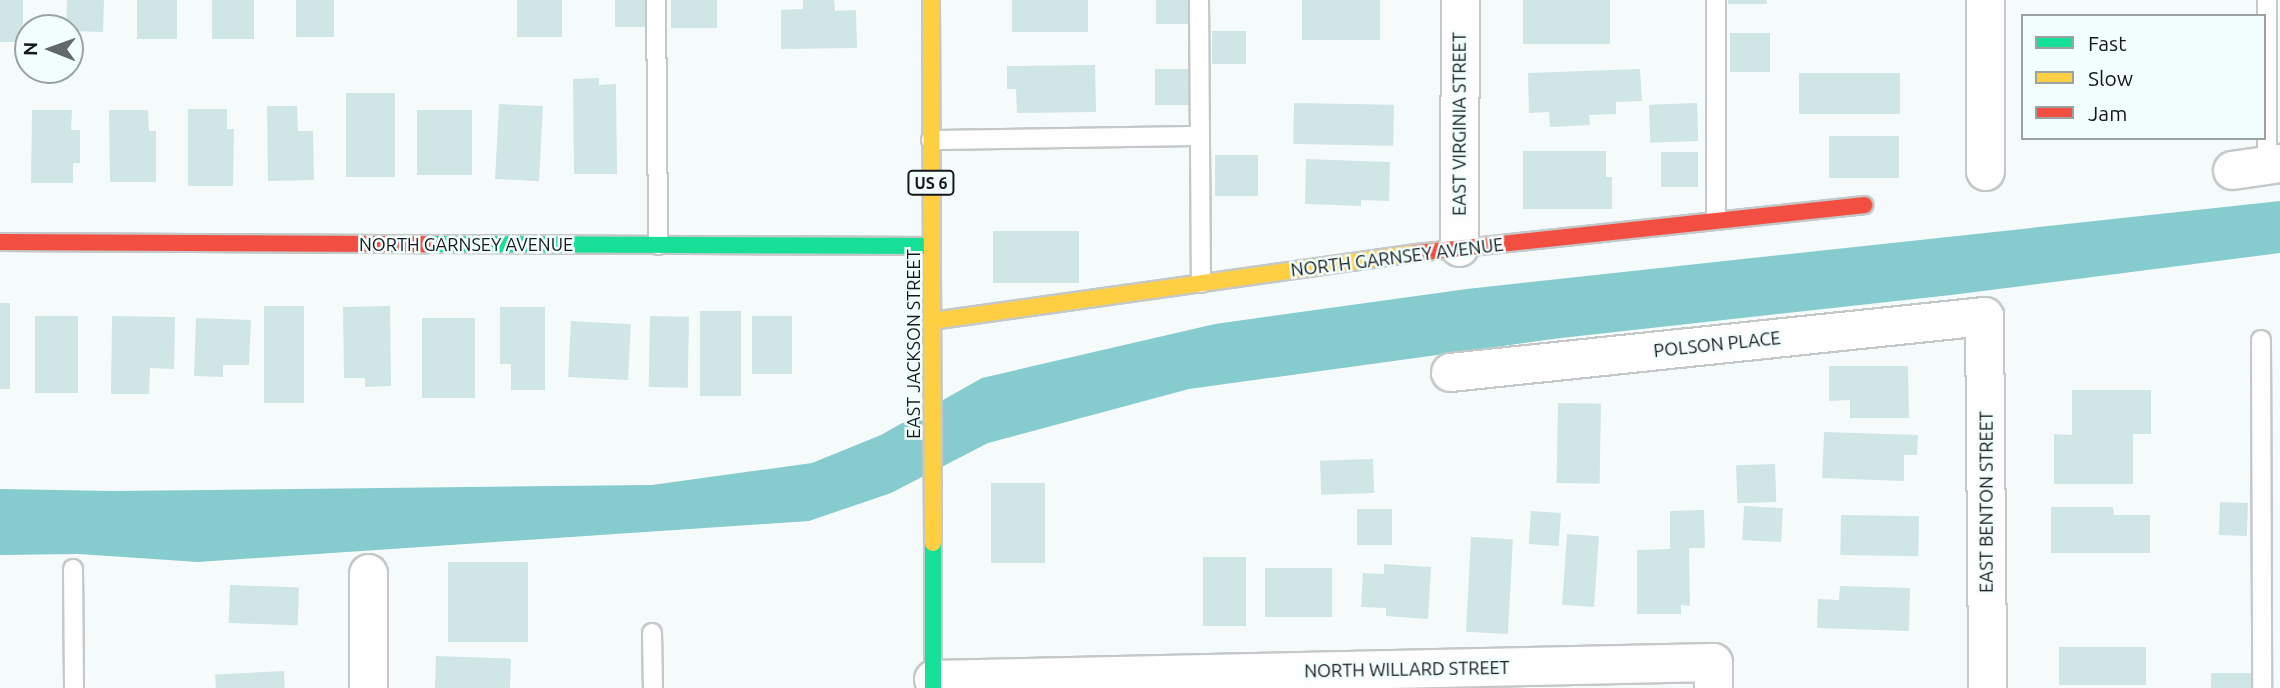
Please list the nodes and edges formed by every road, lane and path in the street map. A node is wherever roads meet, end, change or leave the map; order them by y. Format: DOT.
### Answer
graph roads {
  1 [pos="656,0"];
  2 [pos="931,0"];
  3 [pos="1199,0"];
  4 [pos="1460,0"];
  5 [pos="1716,0"];
  6 [pos="1985,0"];
  7 [pos="2267,0"];
  8 [pos="2266,24"];
  9 [pos="1200,136"];
  10 [pos="931,140"];
  11 [pos="2261,140"];
  12 [pos="2260,166"];
  13 [pos="1985,171"];
  14 [pos="1864,205"];
  15 [pos="1716,220"];
  16 [pos="0,242"];
  17 [pos="658,245"];
  18 [pos="932,246"];
  19 [pos="1460,247"];
  20 [pos="1201,283"];
  21 [pos="1984,316"];
  22 [pos="932,321"];
  23 [pos="2261,340"];
  24 [pos="1450,372"];
  25 [pos="73,569"];
  26 [pos="368,573"];
  27 [pos="652,633"];
  28 [pos="1713,675"];
  29 [pos="933,683"];
  30 [pos="74,688"];
  31 [pos="368,688"];
  32 [pos="653,688"];
  33 [pos="1987,688"];
  34 [pos="2262,688"];
  1 -- 17 [label="lane"];
  2 -- 10 [label="street, EAST JACKSON STREET / US 6"];
  3 -- 9 [label="lane"];
  4 -- 19 [label="street, EAST VIRGINIA STREET"];
  5 -- 15 [label="lane"];
  6 -- 13 [label="street"];
  7 -- 8 [label="lane"];
  9 -- 10 [label="lane"];
  9 -- 20 [label="lane"];
  10 -- 18 [label="street, EAST JACKSON STREET / US 6"];
  11 -- 12 [label="lane"];
  14 -- 15 [label="street, NORTH GARNSEY AVENUE"];
  15 -- 19 [label="street, NORTH GARNSEY AVENUE"];
  16 -- 17 [label="street, NORTH GARNSEY AVENUE"];
  17 -- 18 [label="street, NORTH GARNSEY AVENUE"];
  18 -- 22 [label="street, EAST JACKSON STREET / US 6"];
  19 -- 20 [label="street, NORTH GARNSEY AVENUE"];
  20 -- 22 [label="street, NORTH GARNSEY AVENUE"];
  21 -- 24 [label="street, POLSON PLACE"];
  21 -- 33 [label="street, EAST BENTON STREET"];
  22 -- 29 [label="street, EAST JACKSON STREET / US 6"];
  23 -- 34 [label="lane"];
  25 -- 30 [label="lane"];
  26 -- 31 [label="street"];
  27 -- 32 [label="lane"];
  28 -- 29 [label="street, NORTH WILLARD STREET"];
}
